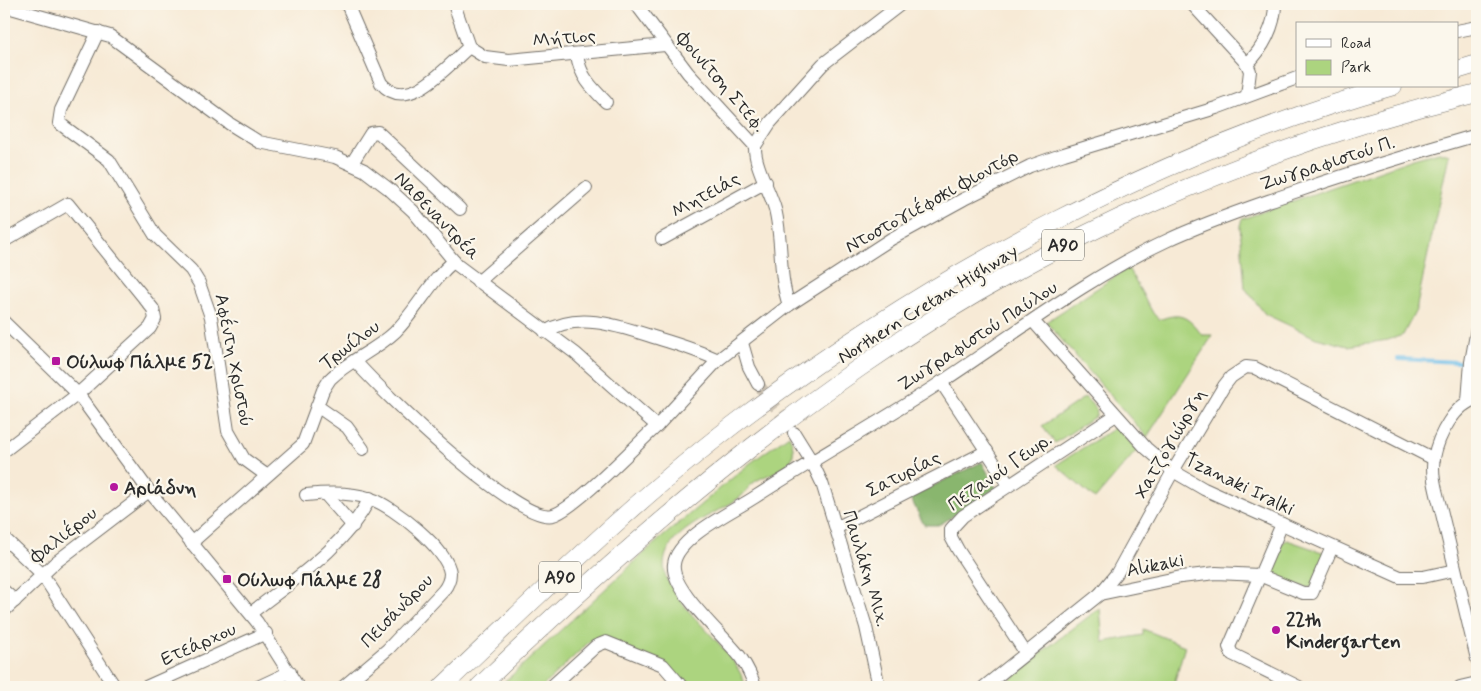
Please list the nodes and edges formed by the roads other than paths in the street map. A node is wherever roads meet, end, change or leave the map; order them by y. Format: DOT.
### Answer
graph roads {
  1 [pos="347,4"];
  2 [pos="454,4"];
  3 [pos="636,4"];
  4 [pos="901,4"];
  5 [pos="1192,4"];
  6 [pos="1275,4"];
  7 [pos="4,6"];
  8 [pos="1477,27"];
  9 [pos="1458,31"];
  10 [pos="98,32"];
  11 [pos="665,45"];
  12 [pos="469,47"];
  13 [pos="577,55"];
  14 [pos="1248,64"];
  15 [pos="1477,64"];
  16 [pos="1458,70"];
  17 [pos="1296,78"];
  18 [pos="1386,88"];
  19 [pos="1477,93"];
  20 [pos="1247,96"];
  21 [pos="606,102"];
  22 [pos="1477,135"];
  23 [pos="755,146"];
  24 [pos="352,163"];
  25 [pos="766,182"];
  26 [pos="586,188"];
  27 [pos="460,209"];
  28 [pos="1191,230"];
  29 [pos="662,239"];
  30 [pos="4,241"];
  31 [pos="454,261"];
  32 [pos="478,282"];
  33 [pos="789,305"];
  34 [pos="1033,321"];
  35 [pos="4,322"];
  36 [pos="1477,329"];
  37 [pos="545,332"];
  38 [pos="742,342"];
  39 [pos="718,360"];
  40 [pos="356,361"];
  41 [pos="941,382"];
  42 [pos="758,384"];
  43 [pos="78,394"];
  44 [pos="1473,400"];
  45 [pos="317,406"];
  46 [pos="1116,415"];
  47 [pos="657,426"];
  48 [pos="794,433"];
  49 [pos="5,449"];
  50 [pos="363,450"];
  51 [pos="987,451"];
  52 [pos="1434,459"];
  53 [pos="812,462"];
  54 [pos="1173,471"];
  55 [pos="266,475"];
  56 [pos="1010,485"];
  57 [pos="149,491"];
  58 [pos="325,494"];
  59 [pos="306,495"];
  60 [pos="370,498"];
  61 [pos="1282,524"];
  62 [pos="353,526"];
  63 [pos="836,528"];
  64 [pos="4,538"];
  65 [pos="191,543"];
  66 [pos="1332,547"];
  67 [pos="1455,570"];
  68 [pos="42,574"];
  69 [pos="1259,575"];
  70 [pos="4,591"];
  71 [pos="1100,594"];
  72 [pos="15,601"];
  73 [pos="4,611"];
  74 [pos="251,613"];
  75 [pos="266,633"];
  76 [pos="1025,652"];
  77 [pos="1477,660"];
  78 [pos="290,672"];
  79 [pos="1477,684"];
  80 [pos="116,687"];
  81 [pos="146,687"];
  82 [pos="258,687"];
  83 [pos="298,687"];
  84 [pos="343,687"];
  85 [pos="442,687"];
  86 [pos="479,687"];
  87 [pos="551,687"];
  88 [pos="682,687"];
  89 [pos="755,687"];
  90 [pos="879,687"];
  91 [pos="984,687"];
  92 [pos="1299,687"];
  93 [pos="1460,687"];
  1 -- 12 [label="street"];
  2 -- 12 [label="street"];
  3 -- 11 [label="street, Φοινίτση Στεφ."];
  4 -- 23 [label="street"];
  5 -- 14 [label="street"];
  6 -- 14 [label="street"];
  7 -- 10 [label="street, Ναθεναντρέα"];
  8 -- 9 [label="street"];
  10 -- 24 [label="street, Ναθεναντρέα"];
  10 -- 55 [label="street, Αφέντη Χριστού"];
  11 -- 13 [label="street, Μήτιος"];
  11 -- 23 [label="street, Φοινίτση Στεφ."];
  12 -- 13 [label="street, Μήτιος"];
  13 -- 21 [label="street"];
  14 -- 20 [label="street"];
  15 -- 16 [label="highway"];
  17 -- 20 [label="street, Ντοστογιέφσκι Φιοντόρ"];
  18 -- 85 [label="highway, Northern Cretan Highway / Α90"];
  19 -- 86 [label="highway, Northern Cretan Highway / Α90"];
  20 -- 33 [label="street, Ντοστογιέφσκι Φιοντόρ"];
  22 -- 28 [label="street, Ζωγραφιστού Π."];
  23 -- 25 [label="street, Φοινίτση Στεφ."];
  24 -- 27 [label="street"];
  24 -- 31 [label="street, Ναθεναντρέα"];
  25 -- 29 [label="street, Μητειάς"];
  25 -- 33 [label="street, Φοινίτση Στεφ."];
  26 -- 32 [label="street"];
  28 -- 34 [label="street, Ζωγραφιστού Παύλου"];
  30 -- 43 [label="street"];
  31 -- 32 [label="street, Ναθεναντρέα"];
  31 -- 40 [label="street, Τρωίλου"];
  32 -- 37 [label="street, Ναθεναντρέα"];
  33 -- 38 [label="street, Ντοστογιέφσκι Φιοντόρ"];
  34 -- 41 [label="street, Ζωγραφιστού Παύλου"];
  34 -- 46 [label="street, Tzanaki Iralki"];
  35 -- 43 [label="street"];
  36 -- 44 [label="street"];
  37 -- 39 [label="street"];
  37 -- 47 [label="street, Ναθεναντρέα"];
  38 -- 39 [label="street"];
  38 -- 42 [label="street"];
  39 -- 47 [label="street"];
  40 -- 45 [label="street, Τρωίλου"];
  40 -- 47 [label="street"];
  41 -- 51 [label="street"];
  41 -- 53 [label="street, Ζωγραφιστού Παύλου"];
  43 -- 49 [label="street"];
  43 -- 57 [label="street"];
  44 -- 52 [label="street"];
  45 -- 50 [label="street"];
  45 -- 55 [label="street, Τρωίλου"];
  46 -- 54 [label="street, Tzanaki Iralki"];
  46 -- 56 [label="street, Πεζανού Γεωρ."];
  48 -- 53 [label="street, Παυλάκη Μιχ."];
  51 -- 56 [label="street"];
  51 -- 63 [label="street, Σατυρίας"];
  52 -- 54 [label="street, Χατζογιώργη"];
  52 -- 67 [label="street"];
  53 -- 63 [label="street, Παυλάκη Μιχ."];
  53 -- 89 [label="street, Ζωγραφιστού Παύλου"];
  54 -- 61 [label="street, Tzanaki Iralki"];
  54 -- 71 [label="street, Χατζογιώργη"];
  55 -- 65 [label="street, Τρωίλου"];
  56 -- 76 [label="street, Πεζανού Γεωρ."];
  57 -- 65 [label="street"];
  57 -- 68 [label="street, Φαλιέρου"];
  58 -- 59 [label="street, Πεισάνδρου"];
  58 -- 60 [label="street, Πεισάνδρου"];
  58 -- 62 [label="street"];
  60 -- 62 [label="street"];
  60 -- 84 [label="street, Πεισάνδρου"];
  61 -- 66 [label="street, Tzanaki Iralki"];
  61 -- 69 [label="street"];
  62 -- 74 [label="street"];
  63 -- 90 [label="street, Παυλάκη Μιχ."];
  64 -- 68 [label="street"];
  65 -- 74 [label="street"];
  66 -- 67 [label="street, Tzanaki Iralki"];
  66 -- 69 [label="street, Alikaki"];
  67 -- 77 [label="street"];
  68 -- 72 [label="street, Φαλιέρου"];
  68 -- 80 [label="street"];
  69 -- 71 [label="street, Alikaki"];
  69 -- 92 [label="street"];
  70 -- 72 [label="street"];
  71 -- 76 [label="street"];
  72 -- 73 [label="street, Φαλιέρου"];
  74 -- 75 [label="street"];
  75 -- 78 [label="street"];
  75 -- 81 [label="street, Ετεάρχου"];
  76 -- 91 [label="street"];
  78 -- 82 [label="street"];
  78 -- 83 [label="street"];
  79 -- 93 [label="street"];
  87 -- 88 [label="street"];
}
